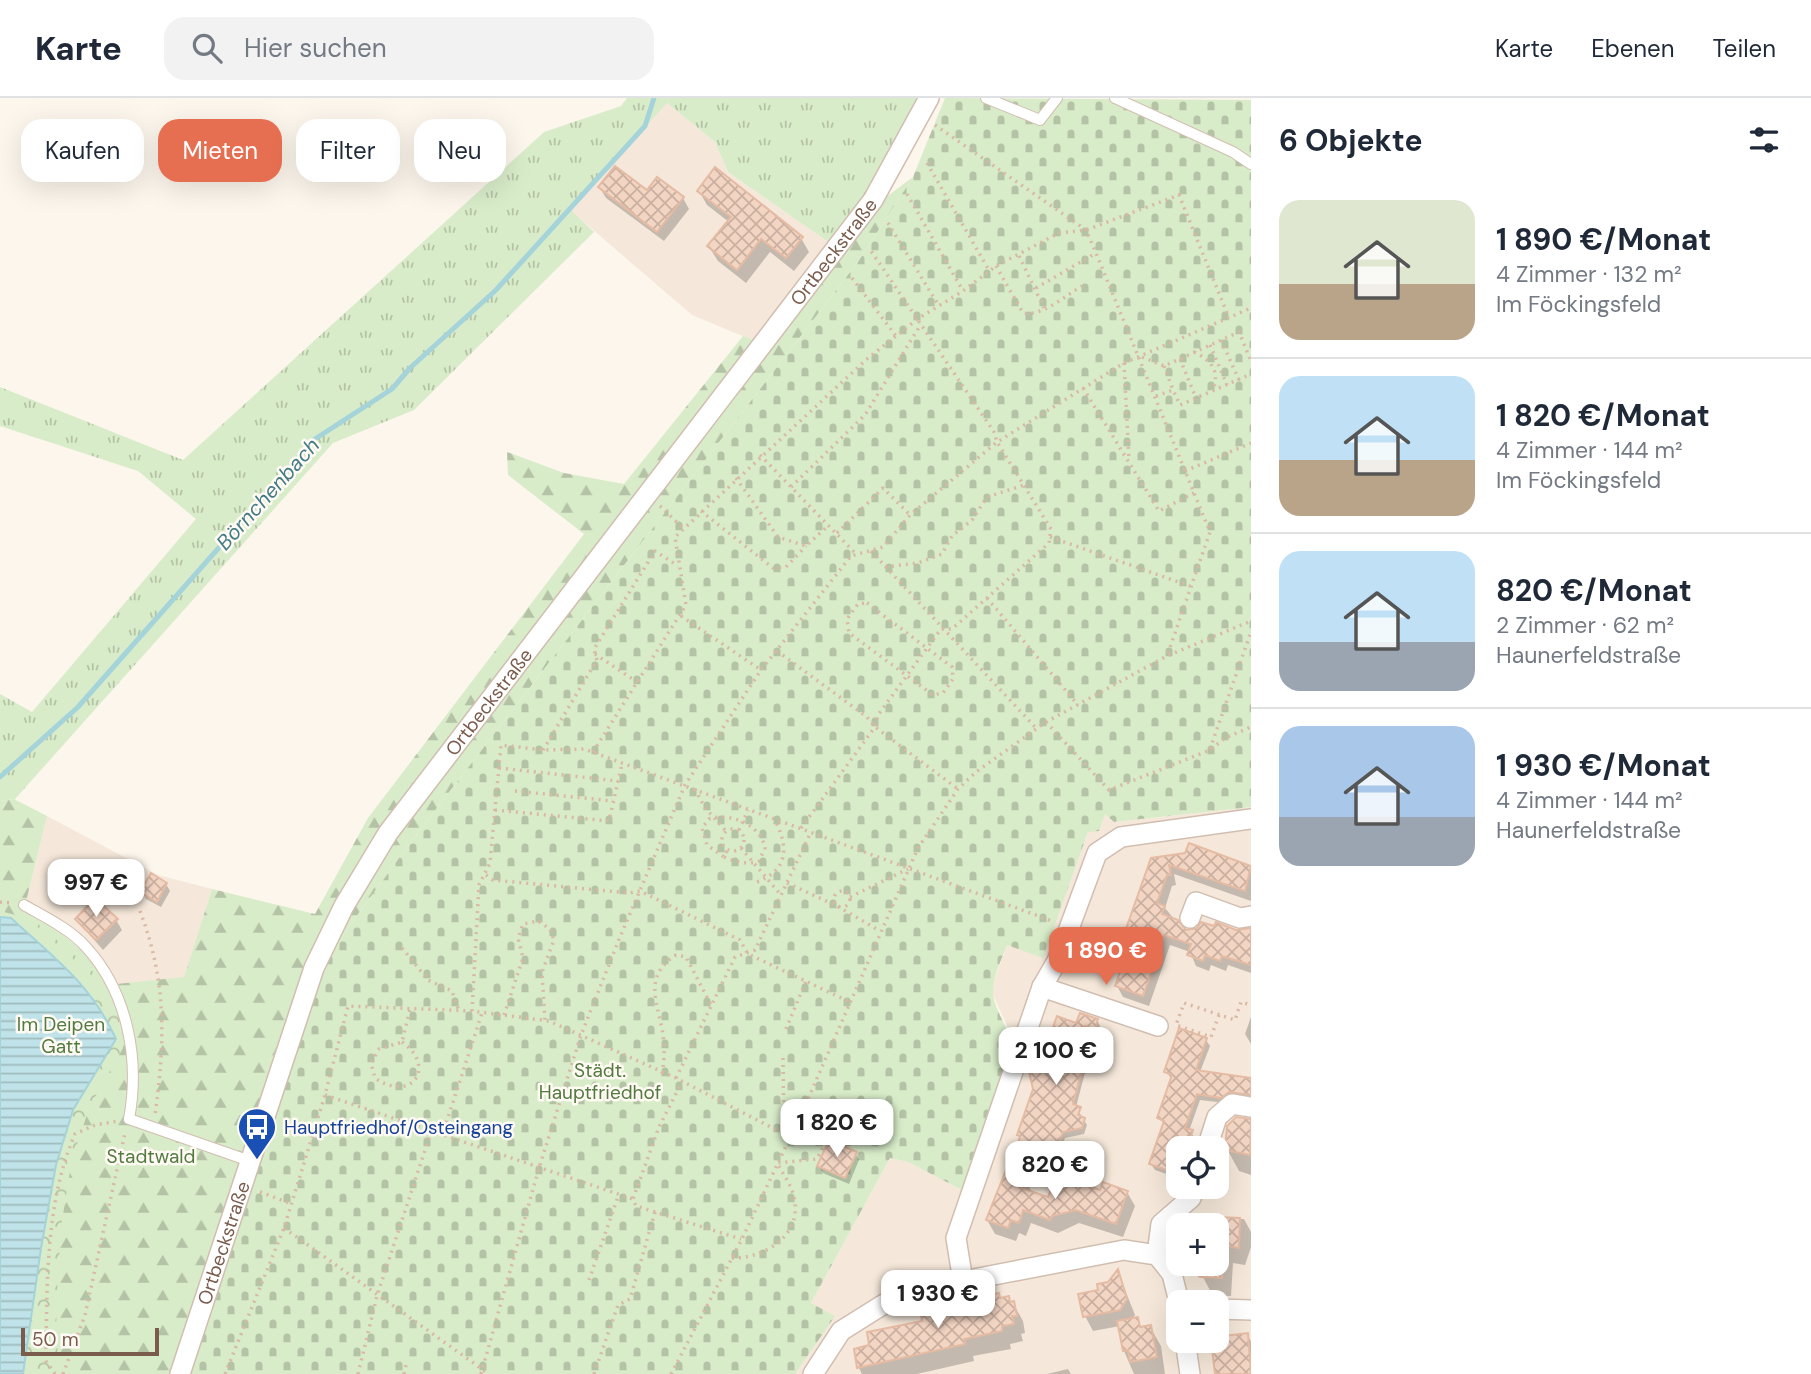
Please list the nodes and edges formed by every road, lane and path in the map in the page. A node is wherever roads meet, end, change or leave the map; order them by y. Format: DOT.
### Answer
graph roads {
  1 [pos="986,98"];
  2 [pos="1057,98"];
  3 [pos="1115,98"];
  4 [pos="925,107"];
  5 [pos="927,163"];
  6 [pos="1251,164"];
  7 [pos="907,194"];
  8 [pos="888,223"];
  9 [pos="1086,230"];
  10 [pos="871,251"];
  11 [pos="1096,253"];
  12 [pos="1019,256"];
  13 [pos="996,266"];
  14 [pos="990,272"];
  15 [pos="852,278"];
  16 [pos="1083,286"];
  17 [pos="1036,288"];
  18 [pos="964,291"];
  19 [pos="939,306"];
  20 [pos="1044,308"];
  21 [pos="1251,308"];
  22 [pos="919,318"];
  23 [pos="1229,318"];
  24 [pos="921,324"];
  25 [pos="896,336"];
  26 [pos="1221,340"];
  27 [pos="1210,345"];
  28 [pos="1194,352"];
  29 [pos="1141,357"];
  30 [pos="1180,359"];
  31 [pos="1251,361"];
  32 [pos="1125,363"];
  33 [pos="1164,366"];
  34 [pos="1251,374"];
  35 [pos="1239,380"];
  36 [pos="1227,385"];
  37 [pos="1083,388"];
  38 [pos="1173,390"];
  39 [pos="1212,391"];
  40 [pos="1156,397"];
  41 [pos="1196,398"];
  42 [pos="997,442"];
  43 [pos="1251,443"];
  44 [pos="760,455"];
  45 [pos="1129,462"];
  46 [pos="1185,471"];
  47 [pos="736,478"];
  48 [pos="1024,485"];
  49 [pos="791,487"];
  50 [pos="1194,493"];
  51 [pos="647,496"];
  52 [pos="701,511"];
  53 [pos="910,515"];
  54 [pos="829,525"];
  55 [pos="683,528"];
  56 [pos="837,533"];
  57 [pos="1050,537"];
  58 [pos="806,546"];
  59 [pos="871,551"];
  60 [pos="857,554"];
  61 [pos="678,566"];
  62 [pos="884,567"];
  63 [pos="1190,586"];
  64 [pos="987,598"];
  65 [pos="681,616"];
  66 [pos="1251,621"];
  67 [pos="942,629"];
  68 [pos="1251,632"];
  69 [pos="926,646"];
  70 [pos="776,651"];
  71 [pos="595,654"];
  72 [pos="1167,656"];
  73 [pos="761,670"];
  74 [pos="906,675"];
  75 [pos="637,682"];
  76 [pos="1078,705"];
  77 [pos="1046,722"];
  78 [pos="875,727"];
  79 [pos="1251,727"];
  80 [pos="1037,729"];
  81 [pos="543,750"];
  82 [pos="1210,750"];
  83 [pos="593,752"];
  84 [pos="622,764"];
  85 [pos="499,768"];
  86 [pos="618,781"];
  87 [pos="685,785"];
  88 [pos="695,789"];
  89 [pos="958,789"];
  90 [pos="515,791"];
  91 [pos="613,801"];
  92 [pos="495,810"];
  93 [pos="748,810"];
  94 [pos="714,817"];
  95 [pos="775,819"];
  96 [pos="1251,819"];
  97 [pos="743,822"];
  98 [pos="801,828"];
  99 [pos="739,830"];
  100 [pos="726,831"];
  101 [pos="811,832"];
  102 [pos="741,848"];
  103 [pos="727,850"];
  104 [pos="724,857"];
  105 [pos="754,862"];
  106 [pos="908,869"];
  107 [pos="485,874"];
  108 [pos="769,877"];
  109 [pos="757,882"];
  110 [pos="787,883"];
  111 [pos="639,891"];
  112 [pos="781,895"];
  113 [pos="850,897"];
  114 [pos="24,905"];
  115 [pos="837,906"];
  116 [pos="141,911"];
  117 [pos="1251,916"];
  118 [pos="1190,918"];
  119 [pos="1071,927"];
  120 [pos="880,931"];
  121 [pos="402,948"];
  122 [pos="748,954"];
  123 [pos="806,981"];
  124 [pos="1041,986"];
  125 [pos="850,1002"];
  126 [pos="1251,1005"];
  127 [pos="712,1006"];
  128 [pos="410,1009"];
  129 [pos="459,1011"];
  130 [pos="472,1011"];
  131 [pos="482,1013"];
  132 [pos="504,1015"];
  133 [pos="1219,1015"];
  134 [pos="545,1021"];
  135 [pos="1158,1026"];
  136 [pos="786,1029"];
  137 [pos="581,1035"];
  138 [pos="402,1042"];
  139 [pos="783,1058"];
  140 [pos="662,1074"];
  141 [pos="676,1079"];
  142 [pos="682,1082"];
  143 [pos="325,1095"];
  144 [pos="1251,1107"];
  145 [pos="804,1108"];
  146 [pos="129,1119"];
  147 [pos="153,1127"];
  148 [pos="431,1132"];
  149 [pos="784,1135"];
  150 [pos="442,1136"];
  151 [pos="1211,1136"];
  152 [pos="790,1137"];
  153 [pos="250,1161"];
  154 [pos="777,1163"];
  155 [pos="539,1168"];
  156 [pos="242,1185"];
  157 [pos="619,1194"];
  158 [pos="633,1199"];
  159 [pos="1190,1199"];
  160 [pos="292,1204"];
  161 [pos="655,1212"];
  162 [pos="284,1228"];
  163 [pos="742,1239"];
  164 [pos="1157,1255"];
  165 [pos="732,1258"];
  166 [pos="589,1280"];
  167 [pos="963,1281"];
  168 [pos="1176,1290"];
  169 [pos="377,1296"];
  170 [pos="1229,1309"];
  171 [pos="1251,1310"];
  172 [pos="1187,1353"];
  173 [pos="406,1365"];
  174 [pos="481,1372"];
  175 [pos="55,1374"];
  176 [pos="63,1374"];
  177 [pos="180,1374"];
  178 [pos="225,1374"];
  179 [pos="358,1374"];
  180 [pos="404,1374"];
  181 [pos="489,1374"];
  182 [pos="594,1374"];
  183 [pos="670,1374"];
  184 [pos="813,1374"];
  185 [pos="1189,1374"];
  1 -- 2 [label="lane"];
  3 -- 6 [label="lane"];
  4 -- 9 [label="path"];
  4 -- 51 [label="street, Ortbeckstraße"];
  5 -- 14 [label="path"];
  7 -- 18 [label="path"];
  8 -- 19 [label="path"];
  9 -- 11 [label="path"];
  9 -- 12 [label="path"];
  9 -- 23 [label="path"];
  10 -- 22 [label="path"];
  11 -- 17 [label="path"];
  11 -- 29 [label="path"];
  12 -- 13 [label="path"];
  12 -- 17 [label="path"];
  13 -- 14 [label="path"];
  13 -- 20 [label="path"];
  14 -- 18 [label="path"];
  15 -- 25 [label="path"];
  16 -- 20 [label="path"];
  17 -- 20 [label="path"];
  18 -- 19 [label="path"];
  19 -- 22 [label="path"];
  21 -- 23 [label="path"];
  22 -- 24 [label="path"];
  22 -- 25 [label="path"];
  23 -- 29 [label="path"];
  24 -- 42 [label="path"];
  24 -- 49 [label="path"];
  25 -- 44 [label="path"];
  26 -- 27 [label="path"];
  26 -- 31 [label="path"];
  26 -- 35 [label="path"];
  27 -- 28 [label="path"];
  27 -- 36 [label="path"];
  28 -- 30 [label="path"];
  28 -- 39 [label="path"];
  29 -- 32 [label="path"];
  29 -- 33 [label="path"];
  29 -- 40 [label="path"];
  30 -- 33 [label="path"];
  30 -- 41 [label="path"];
  32 -- 37 [label="path"];
  32 -- 45 [label="path"];
  33 -- 38 [label="path"];
  34 -- 35 [label="path"];
  35 -- 36 [label="path"];
  36 -- 39 [label="path"];
  37 -- 42 [label="path"];
  37 -- 45 [label="path"];
  38 -- 40 [label="path"];
  38 -- 41 [label="path"];
  39 -- 41 [label="path"];
  40 -- 46 [label="path"];
  42 -- 48 [label="path"];
  42 -- 53 [label="path"];
  43 -- 46 [label="path"];
  44 -- 47 [label="path"];
  44 -- 49 [label="path"];
  45 -- 50 [label="path"];
  46 -- 50 [label="path"];
  47 -- 52 [label="path"];
  47 -- 58 [label="path"];
  48 -- 57 [label="path"];
  48 -- 62 [label="path"];
  49 -- 54 [label="path"];
  50 -- 63 [label="path"];
  51 -- 55 [label="path"];
  51 -- 153 [label="street, Ortbeckstraße"];
  52 -- 55 [label="path"];
  52 -- 58 [label="path"];
  53 -- 56 [label="path"];
  53 -- 59 [label="path"];
  54 -- 56 [label="path"];
  54 -- 58 [label="path"];
  55 -- 61 [label="path"];
  56 -- 60 [label="path"];
  57 -- 63 [label="path"];
  57 -- 64 [label="path"];
  59 -- 60 [label="path"];
  59 -- 62 [label="path"];
  60 -- 70 [label="path"];
  61 -- 65 [label="path"];
  61 -- 71 [label="path"];
  62 -- 67 [label="path"];
  63 -- 72 [label="path"];
  64 -- 67 [label="path"];
  64 -- 76 [label="path"];
  65 -- 73 [label="path"];
  65 -- 75 [label="path"];
  66 -- 72 [label="path"];
  67 -- 69 [label="path"];
  67 -- 80 [label="path"];
  68 -- 82 [label="path"];
  69 -- 74 [label="path"];
  69 -- 74 [label="path"];
  69 -- 74 [label="path"];
  70 -- 73 [label="path"];
  70 -- 78 [label="path"];
  71 -- 75 [label="path"];
  71 -- 81 [label="path"];
  72 -- 76 [label="path"];
  73 -- 87 [label="path"];
  74 -- 78 [label="path"];
  75 -- 83 [label="path"];
  76 -- 77 [label="path"];
  77 -- 80 [label="path"];
  77 -- 82 [label="path"];
  78 -- 89 [label="path"];
  78 -- 98 [label="path"];
  79 -- 82 [label="path"];
  80 -- 89 [label="path"];
  81 -- 83 [label="path"];
  81 -- 85 [label="path"];
  83 -- 84 [label="path"];
  84 -- 86 [label="path"];
  84 -- 87 [label="path"];
  85 -- 86 [label="path"];
  85 -- 92 [label="path"];
  86 -- 91 [label="path"];
  87 -- 88 [label="path"];
  87 -- 111 [label="path"];
  88 -- 93 [label="path"];
  88 -- 94 [label="path"];
  89 -- 106 [label="path"];
  90 -- 91 [label="path"];
  91 -- 92 [label="path"];
  92 -- 107 [label="path"];
  93 -- 95 [label="path"];
  93 -- 97 [label="path"];
  94 -- 97 [label="path"];
  94 -- 100 [label="path"];
  94 -- 104 [label="path"];
  95 -- 98 [label="path"];
  95 -- 108 [label="path"];
  96 -- 119 [label="street"];
  97 -- 99 [label="path"];
  97 -- 105 [label="path"];
  98 -- 101 [label="path"];
  99 -- 100 [label="path"];
  99 -- 102 [label="path"];
  100 -- 103 [label="path"];
  101 -- 106 [label="path"];
  101 -- 110 [label="path"];
  102 -- 103 [label="path"];
  102 -- 105 [label="path"];
  103 -- 104 [label="path"];
  104 -- 105 [label="path"];
  105 -- 108 [label="path"];
  106 -- 113 [label="path"];
  106 -- 119 [label="path"];
  106 -- 120 [label="path"];
  107 -- 111 [label="path"];
  107 -- 130 [label="path"];
  108 -- 109 [label="path"];
  108 -- 112 [label="path"];
  110 -- 112 [label="path"];
  110 -- 115 [label="path"];
  111 -- 122 [label="path"];
  111 -- 137 [label="path"];
  112 -- 122 [label="path"];
  113 -- 115 [label="path"];
  113 -- 115 [label="path"];
  114 -- 146 [label="lane"];
  115 -- 120 [label="path"];
  116 -- 147 [label="path"];
  117 -- 118 [label="street"];
  119 -- 124 [label="street"];
  120 -- 125 [label="path"];
  121 -- 129 [label="path"];
  122 -- 123 [label="path"];
  122 -- 127 [label="path"];
  123 -- 125 [label="path"];
  123 -- 136 [label="path"];
  124 -- 135 [label="street"];
  124 -- 167 [label="street"];
  125 -- 145 [label="path"];
  126 -- 133 [label="path"];
  127 -- 140 [label="path"];
  127 -- 141 [label="path"];
  128 -- 129 [label="path"];
  128 -- 138 [label="path"];
  128 -- 143 [label="path"];
  129 -- 130 [label="path"];
  130 -- 131 [label="path"];
  131 -- 132 [label="path"];
  131 -- 150 [label="path"];
  132 -- 134 [label="path"];
  132 -- 134 [label="path"];
  133 -- 133 [label="path"];
  134 -- 137 [label="path"];
  137 -- 140 [label="path"];
  137 -- 155 [label="path"];
  138 -- 138 [label="path"];
  139 -- 149 [label="path"];
  140 -- 141 [label="path"];
  141 -- 142 [label="path"];
  142 -- 149 [label="path"];
  142 -- 158 [label="path"];
  143 -- 148 [label="path"];
  143 -- 160 [label="path"];
  144 -- 151 [label="street"];
  145 -- 152 [label="path"];
  145 -- 154 [label="path"];
  146 -- 147 [label="lane"];
  146 -- 175 [label="path"];
  146 -- 176 [label="path"];
  147 -- 153 [label="lane"];
  148 -- 150 [label="path"];
  148 -- 169 [label="path"];
  149 -- 152 [label="path"];
  150 -- 155 [label="path"];
  152 -- 154 [label="path"];
  153 -- 156 [label="street, Ortbeckstraße"];
  154 -- 163 [label="path"];
  154 -- 165 [label="path"];
  155 -- 157 [label="path"];
  155 -- 174 [label="path"];
  156 -- 160 [label="path"];
  156 -- 177 [label="street, Ortbeckstraße"];
  157 -- 158 [label="path"];
  157 -- 166 [label="path"];
  158 -- 161 [label="path"];
  159 -- 164 [label="street"];
  160 -- 162 [label="path"];
  161 -- 163 [label="path"];
  161 -- 182 [label="path"];
  162 -- 169 [label="path"];
  162 -- 178 [label="path"];
  163 -- 165 [label="path"];
  164 -- 167 [label="street"];
  164 -- 168 [label="street"];
  165 -- 183 [label="path"];
  167 -- 184 [label="street"];
  169 -- 174 [label="path"];
  169 -- 179 [label="path"];
  170 -- 171 [label="street"];
  172 -- 185 [label="street"];
  173 -- 180 [label="path"];
  174 -- 181 [label="path"];
}
